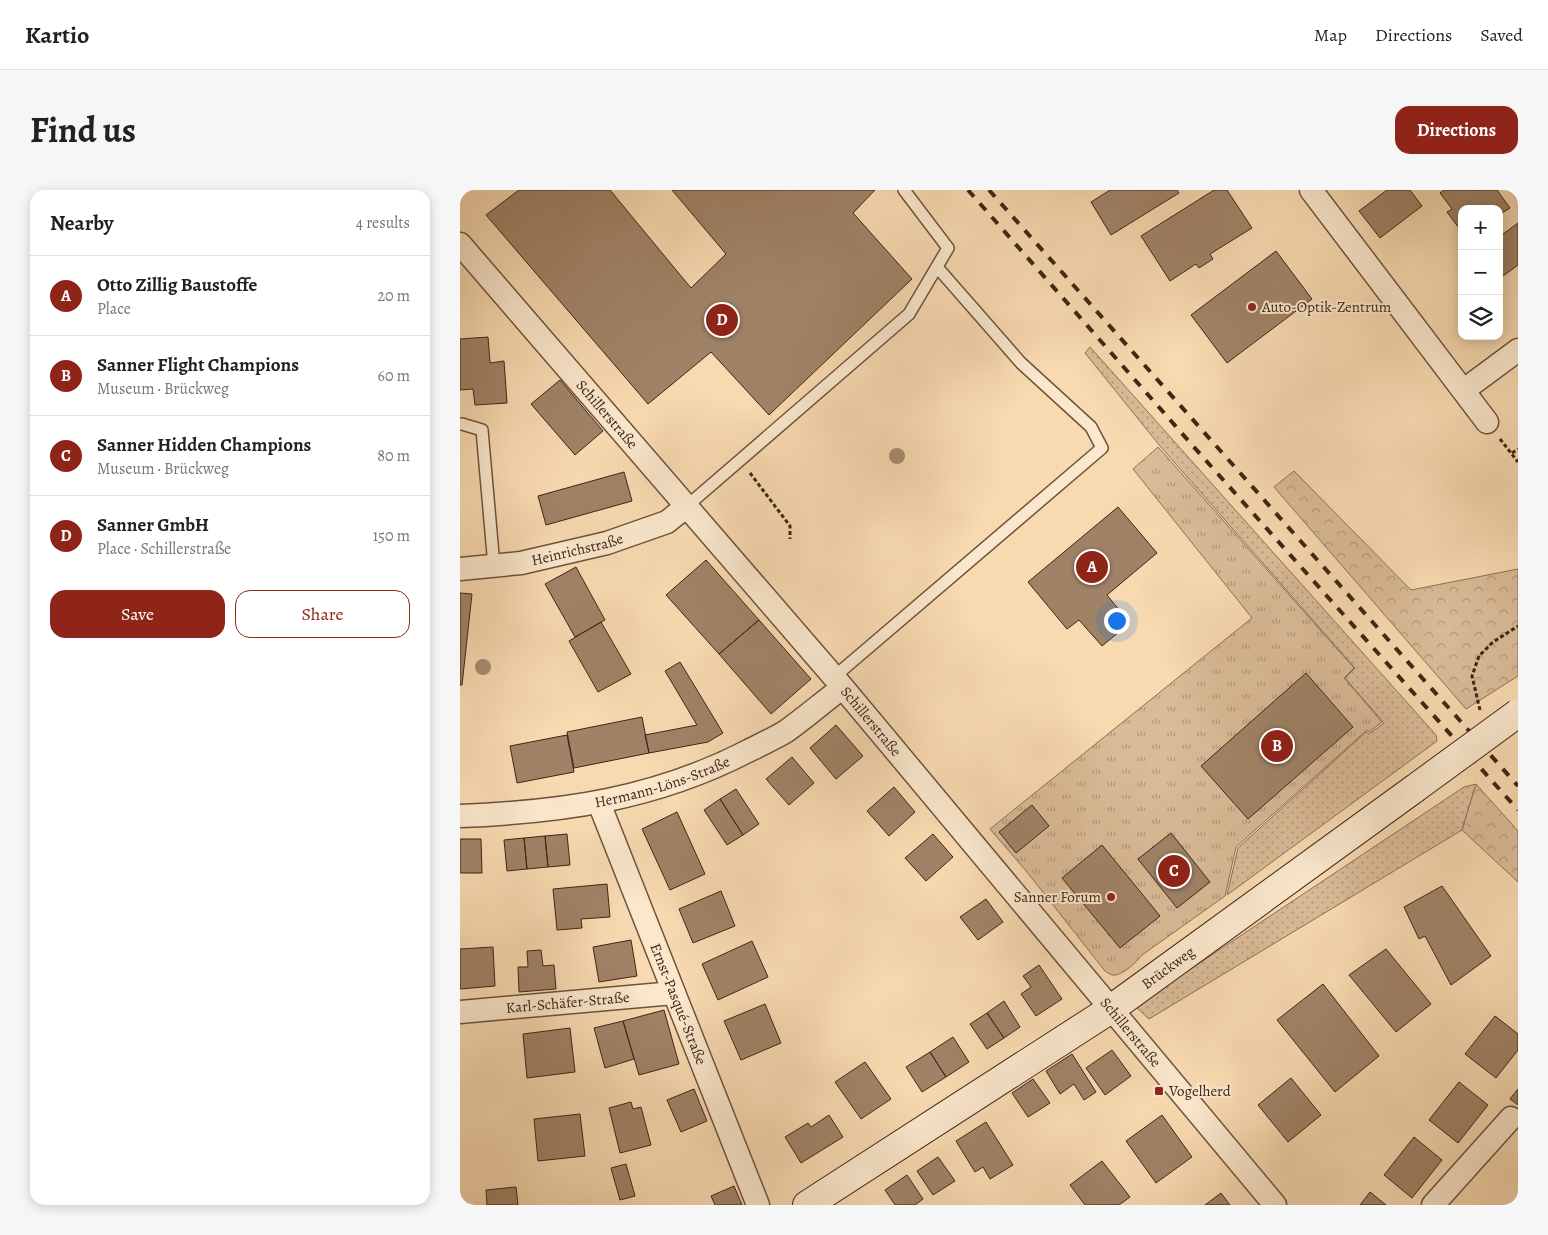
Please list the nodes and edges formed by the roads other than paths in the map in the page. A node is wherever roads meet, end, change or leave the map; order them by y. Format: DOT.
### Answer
graph roads {
  1 [pos="904,190"];
  2 [pos="1311,190"];
  3 [pos="460,244"];
  4 [pos="937,267"];
  5 [pos="1518,350"];
  6 [pos="1464,390"];
  7 [pos="1486,422"];
  8 [pos="460,424"];
  9 [pos="687,506"];
  10 [pos="494,566"];
  11 [pos="460,569"];
  12 [pos="838,683"];
  13 [pos="1518,713"];
  14 [pos="599,803"];
  15 [pos="460,816"];
  16 [pos="674,993"];
  17 [pos="1111,1009"];
  18 [pos="460,1012"];
  19 [pos="1511,1118"];
  20 [pos="758,1205"];
  21 [pos="807,1205"];
  22 [pos="1275,1205"];
  23 [pos="1433,1205"];
  1 -- 4 [label="lane"];
  2 -- 6 [label="street"];
  3 -- 9 [label="street, Schillerstraße"];
  4 -- 9 [label="lane"];
  4 -- 12 [label="lane"];
  5 -- 6 [label="street"];
  6 -- 7 [label="street"];
  8 -- 10 [label="lane"];
  9 -- 10 [label="street, Heinrichstraße"];
  9 -- 12 [label="street, Schillerstraße"];
  10 -- 11 [label="street, Heinrichstraße"];
  12 -- 14 [label="street, Hermann-Löns-Straße"];
  12 -- 17 [label="street, Schillerstraße"];
  13 -- 17 [label="street, Brückweg, bridge"];
  14 -- 15 [label="street, Hermann-Löns-Straße"];
  14 -- 16 [label="street, Ernst-Pasqué-Straße"];
  16 -- 18 [label="street, Karl-Schäfer-Straße"];
  16 -- 20 [label="street, Ernst-Pasqué-Straße"];
  17 -- 21 [label="street, Brückweg"];
  17 -- 22 [label="street, Schillerstraße"];
  19 -- 23 [label="street"];
}
